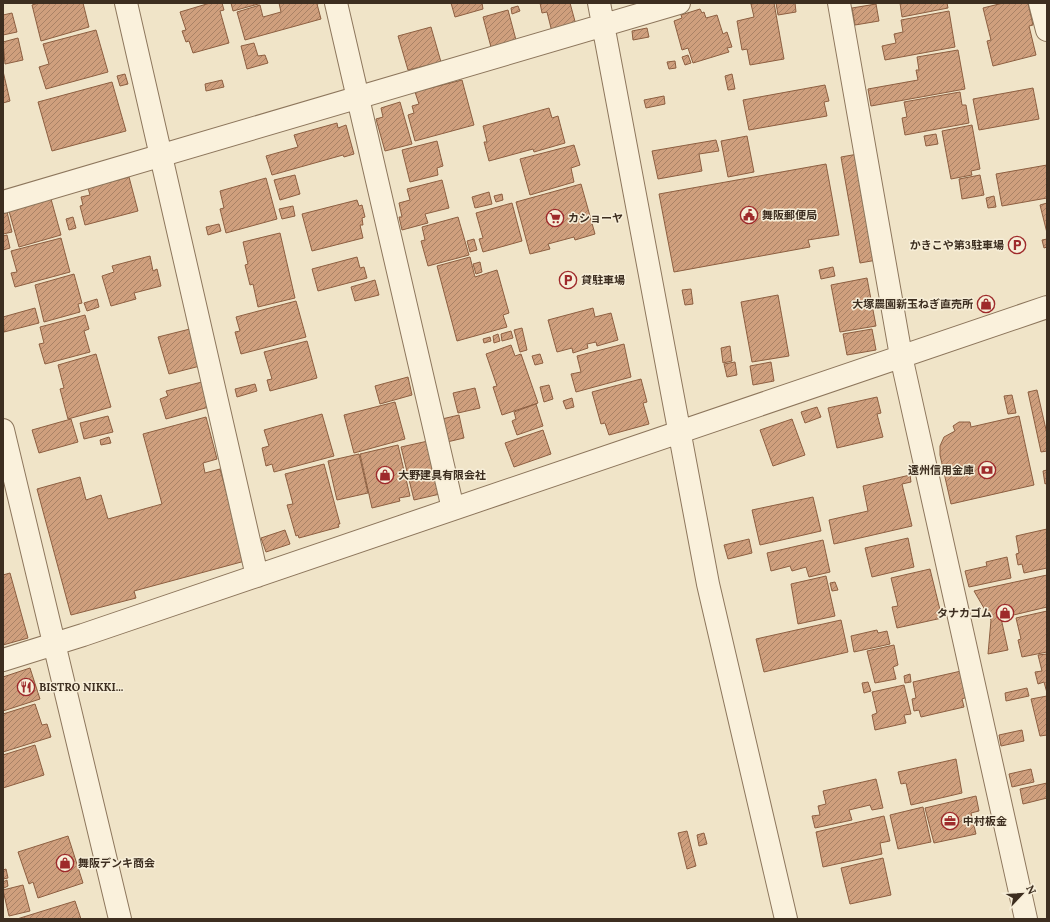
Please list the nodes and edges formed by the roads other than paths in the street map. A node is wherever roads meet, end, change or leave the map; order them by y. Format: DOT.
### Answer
graph roads {
  1 [pos="126,3"];
  2 [pos="336,3"];
  3 [pos="599,3"];
  4 [pos="679,3"];
  5 [pos="839,3"];
  6 [pos="1040,3"];
  7 [pos="604,25"];
  8 [pos="1047,30"];
  9 [pos="358,98"];
  10 [pos="161,155"];
  11 [pos="3,202"];
  12 [pos="1047,307"];
  13 [pos="901,356"];
  14 [pos="3,430"];
  15 [pos="679,432"];
  16 [pos="453,509"];
  17 [pos="257,576"];
  18 [pos="54,644"];
  19 [pos="3,660"];
  20 [pos="120,919"];
  21 [pos="786,919"];
  22 [pos="1026,919"];
  1 -- 10 [label="street"];
  2 -- 9 [label="street"];
  3 -- 7 [label="street"];
  4 -- 7 [label="street"];
  5 -- 13 [label="street"];
  6 -- 8 [label="street"];
  7 -- 9 [label="street"];
  7 -- 15 [label="street"];
  9 -- 10 [label="street"];
  9 -- 16 [label="street"];
  10 -- 11 [label="street"];
  10 -- 17 [label="street"];
  12 -- 13 [label="street"];
  13 -- 15 [label="street"];
  13 -- 22 [label="street"];
  14 -- 18 [label="street"];
  15 -- 16 [label="street"];
  15 -- 21 [label="street"];
  16 -- 17 [label="street"];
  17 -- 18 [label="street"];
  18 -- 19 [label="street"];
  18 -- 20 [label="street"];
}
